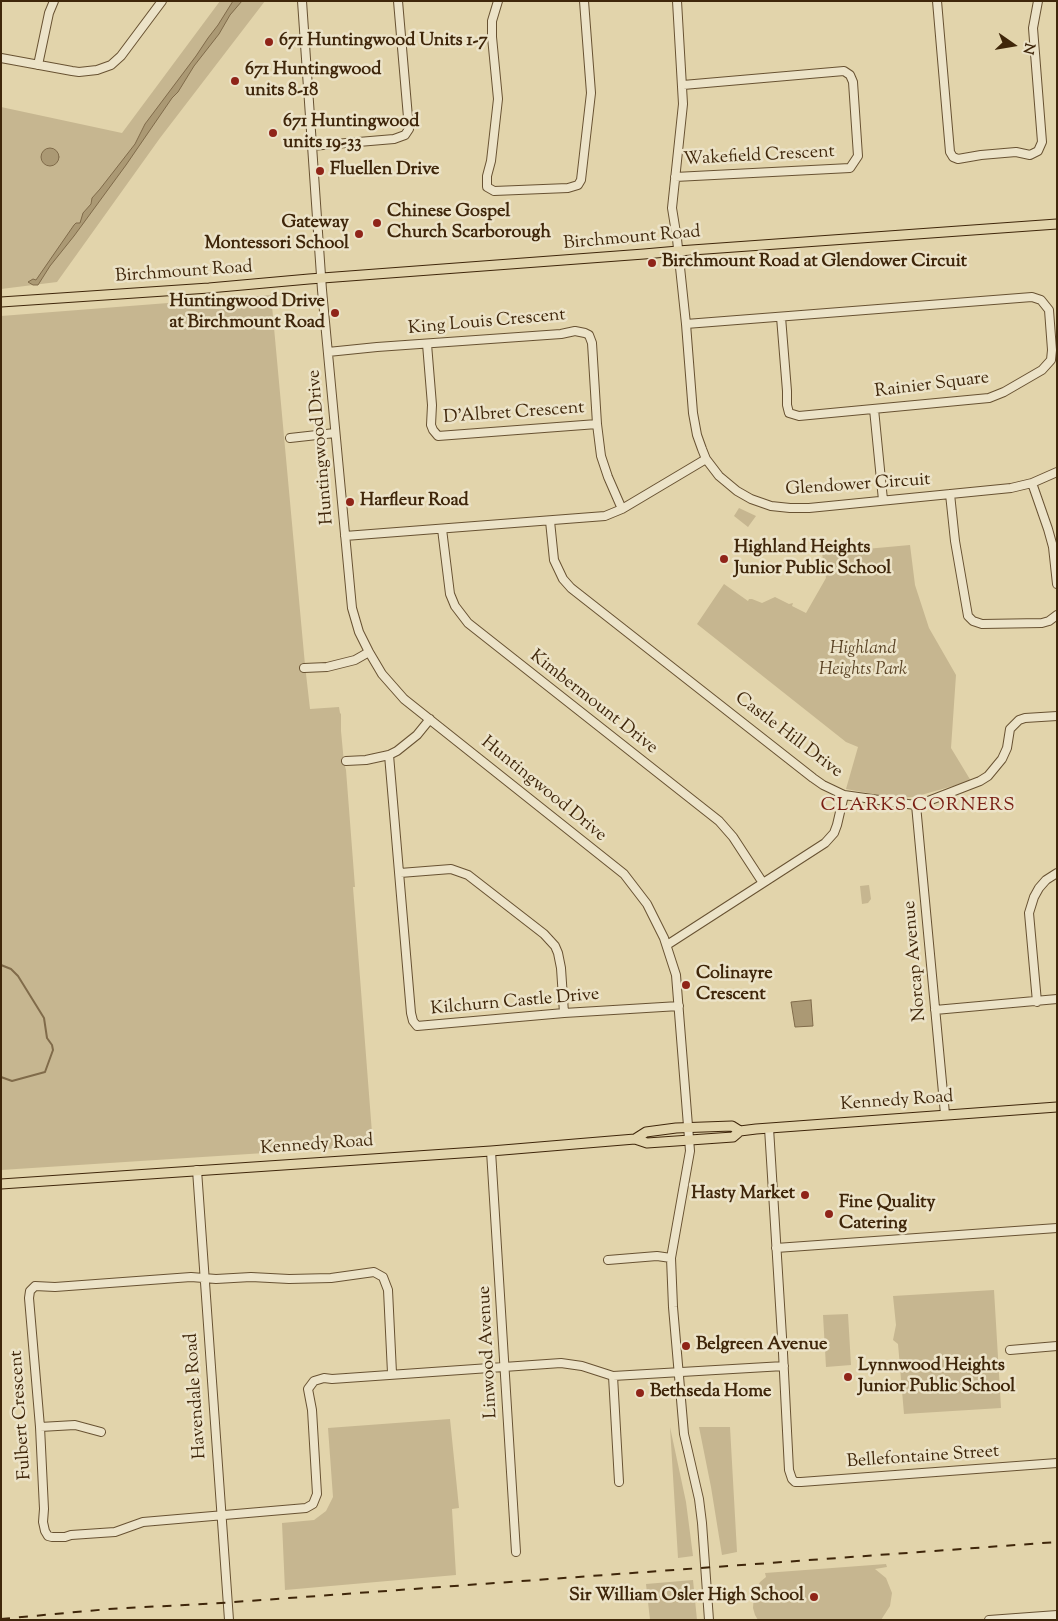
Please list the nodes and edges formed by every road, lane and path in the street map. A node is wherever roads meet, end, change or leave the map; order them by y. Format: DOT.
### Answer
graph roads {
  1 [pos="54,1"];
  2 [pos="162,1"];
  3 [pos="302,1"];
  4 [pos="398,1"];
  5 [pos="498,1"];
  6 [pos="584,1"];
  7 [pos="677,1"];
  8 [pos="937,1"];
  9 [pos="1038,1"];
  10 [pos="1,58"];
  11 [pos="38,64"];
  12 [pos="683,85"];
  13 [pos="311,146"];
  14 [pos="675,177"];
  15 [pos="1057,224"];
  16 [pos="678,251"];
  17 [pos="321,278"];
  18 [pos="1,302"];
  19 [pos="781,317"];
  20 [pos="686,324"];
  21 [pos="426,344"];
  22 [pos="328,352"];
  23 [pos="874,409"];
  24 [pos="596,424"];
  25 [pos="335,433"];
  26 [pos="290,438"];
  27 [pos="706,459"];
  28 [pos="1057,472"];
  29 [pos="1032,483"];
  30 [pos="950,494"];
  31 [pos="883,500"];
  32 [pos="622,509"];
  33 [pos="550,521"];
  34 [pos="442,529"];
  35 [pos="345,536"];
  36 [pos="1057,584"];
  37 [pos="1057,615"];
  38 [pos="368,652"];
  39 [pos="304,668"];
  40 [pos="1057,716"];
  41 [pos="430,719"];
  42 [pos="389,755"];
  43 [pos="346,761"];
  44 [pos="844,795"];
  45 [pos="916,805"];
  46 [pos="400,873"];
  47 [pos="1057,873"];
  48 [pos="763,883"];
  49 [pos="667,945"];
  50 [pos="1057,999"];
  51 [pos="1037,1002"];
  52 [pos="679,1006"];
  53 [pos="936,1010"];
  54 [pos="564,1013"];
  55 [pos="1057,1107"];
  56 [pos="945,1114"];
  57 [pos="689,1128"];
  58 [pos="769,1128"];
  59 [pos="740,1131"];
  60 [pos="635,1139"];
  61 [pos="690,1140"];
  62 [pos="491,1150"];
  63 [pos="197,1170"];
  64 [pos="1,1184"];
  65 [pos="1057,1228"];
  66 [pos="776,1248"];
  67 [pos="672,1258"];
  68 [pos="608,1260"];
  69 [pos="204,1278"];
  70 [pos="1057,1346"];
  71 [pos="1010,1350"];
  72 [pos="504,1366"];
  73 [pos="784,1366"];
  74 [pos="392,1373"];
  75 [pos="678,1373"];
  76 [pos="613,1376"];
  77 [pos="40,1427"];
  78 [pos="101,1432"];
  79 [pos="1057,1463"];
  80 [pos="619,1482"];
  81 [pos="221,1515"];
  82 [pos="516,1552"];
  83 [pos="1057,1615"];
  84 [pos="229,1620"];
  85 [pos="709,1620"];
  86 [pos="989,1620"];
  1 -- 11 [label="street"];
  2 -- 11 [label="street"];
  3 -- 13 [label="street, Huntingwood Drive"];
  4 -- 13 [label="street"];
  5 -- 6 [label="street"];
  7 -- 12 [label="street, Glendower Circuit"];
  8 -- 9 [label="street"];
  10 -- 11 [label="street"];
  12 -- 14 [label="street, Glendower Circuit"];
  12 -- 14 [label="street, Wakefield Crescent"];
  13 -- 17 [label="street, Huntingwood Drive"];
  14 -- 16 [label="street, Glendower Circuit"];
  15 -- 16 [label="main road, Birchmount Road"];
  16 -- 17 [label="main road, Birchmount Road"];
  16 -- 20 [label="street, Glendower Circuit"];
  17 -- 18 [label="main road, Birchmount Road"];
  17 -- 22 [label="street, Huntingwood Drive"];
  19 -- 20 [label="street, Rainier Square"];
  19 -- 23 [label="street, Rainier Square"];
  19 -- 23 [label="street, Rainier Square"];
  20 -- 27 [label="street, Glendower Circuit"];
  21 -- 22 [label="street, King Louis Crescent"];
  21 -- 24 [label="street, D'Albret Crescent"];
  21 -- 24 [label="street, King Louis Crescent"];
  22 -- 25 [label="street, Huntingwood Drive"];
  23 -- 31 [label="street"];
  24 -- 32 [label="street, King Louis Crescent"];
  25 -- 26 [label="street"];
  25 -- 35 [label="street, Huntingwood Drive"];
  27 -- 31 [label="street, Glendower Circuit"];
  27 -- 32 [label="street"];
  28 -- 29 [label="street, Glendower Circuit"];
  29 -- 30 [label="street, Glendower Circuit"];
  29 -- 36 [label="street"];
  30 -- 31 [label="street, Glendower Circuit"];
  30 -- 37 [label="street"];
  32 -- 33 [label="street"];
  33 -- 34 [label="street"];
  33 -- 44 [label="street, Castle Hill Drive"];
  34 -- 35 [label="street"];
  34 -- 48 [label="street, Kimbermount Drive"];
  35 -- 38 [label="street, Huntingwood Drive"];
  38 -- 39 [label="street"];
  38 -- 41 [label="street, Huntingwood Drive"];
  40 -- 45 [label="street, Castle Hill Drive"];
  41 -- 42 [label="street"];
  41 -- 49 [label="street, Huntingwood Drive"];
  42 -- 43 [label="street"];
  42 -- 46 [label="street, Kilchurn Castle Drive"];
  44 -- 45 [label="street, Castle Hill Drive"];
  44 -- 48 [label="street"];
  45 -- 53 [label="street, Norcap Avenue"];
  46 -- 54 [label="street"];
  46 -- 54 [label="street, Kilchurn Castle Drive"];
  47 -- 51 [label="street"];
  48 -- 49 [label="street"];
  49 -- 52 [label="street, Huntingwood Drive"];
  50 -- 51 [label="street"];
  51 -- 53 [label="street"];
  52 -- 54 [label="street, Kilchurn Castle Drive"];
  52 -- 57 [label="street, Huntingwood Drive"];
  53 -- 56 [label="street, Norcap Avenue"];
  55 -- 56 [label="main road, Kennedy Road"];
  56 -- 58 [label="main road, Kennedy Road"];
  57 -- 59 [label="main road, Kennedy Road"];
  57 -- 60 [label="main road, Kennedy Road"];
  57 -- 61 [label="street, Huntingwood Drive"];
  58 -- 59 [label="main road, Kennedy Road"];
  58 -- 66 [label="street"];
  59 -- 61 [label="main road, Kennedy Road"];
  60 -- 61 [label="main road, Kennedy Road"];
  60 -- 62 [label="main road, Kennedy Road"];
  61 -- 67 [label="street, Huntingwood Drive"];
  62 -- 63 [label="main road, Kennedy Road"];
  62 -- 72 [label="street, Linwood Avenue"];
  63 -- 64 [label="main road, Kennedy Road"];
  63 -- 69 [label="street, Havendale Road"];
  65 -- 66 [label="street"];
  66 -- 73 [label="street"];
  67 -- 68 [label="street"];
  67 -- 75 [label="street, Huntingwood Drive"];
  69 -- 74 [label="street"];
  69 -- 77 [label="street, Fulbert Crescent"];
  69 -- 81 [label="street, Havendale Road"];
  70 -- 71 [label="street"];
  72 -- 74 [label="street"];
  72 -- 76 [label="street"];
  72 -- 82 [label="street, Linwood Avenue"];
  73 -- 75 [label="street"];
  73 -- 79 [label="street, Bellefontaine Street"];
  74 -- 81 [label="street"];
  75 -- 76 [label="street"];
  75 -- 85 [label="street, Huntingwood Drive"];
  76 -- 80 [label="street"];
  77 -- 78 [label="street"];
  77 -- 81 [label="street, Fulbert Crescent"];
  81 -- 84 [label="street, Havendale Road"];
  83 -- 86 [label="street"];
}
